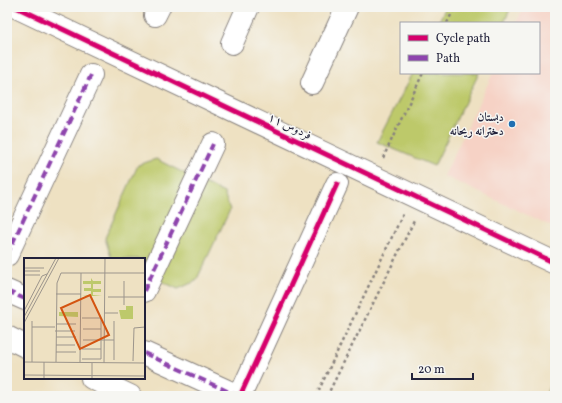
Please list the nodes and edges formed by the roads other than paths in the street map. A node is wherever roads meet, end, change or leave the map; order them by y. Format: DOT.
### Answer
graph roads {
  1 [pos="16,7"];
  2 [pos="248,7"];
  3 [pos="347,7"];
  4 [pos="232,43"];
  5 [pos="91,74"];
  6 [pos="312,83"];
  7 [pos="213,144"];
  8 [pos="337,184"];
  9 [pos="7,256"];
  10 [pos="555,263"];
  11 [pos="145,289"];
  12 [pos="7,291"];
  13 [pos="24,299"];
  14 [pos="7,338"];
  15 [pos="24,346"];
  16 [pos="145,353"];
  17 [pos="94,379"];
  18 [pos="130,396"];
  19 [pos="239,396"];
  1 -- 10 [label="street, فردوس ۱۱"];
  2 -- 4 [label="street"];
  3 -- 6 [label="street"];
  5 -- 9 [label="street"];
  7 -- 11 [label="street"];
  8 -- 19 [label="street"];
  12 -- 13 [label="street"];
  14 -- 15 [label="street"];
  16 -- 19 [label="street"];
  17 -- 18 [label="street"];
}
